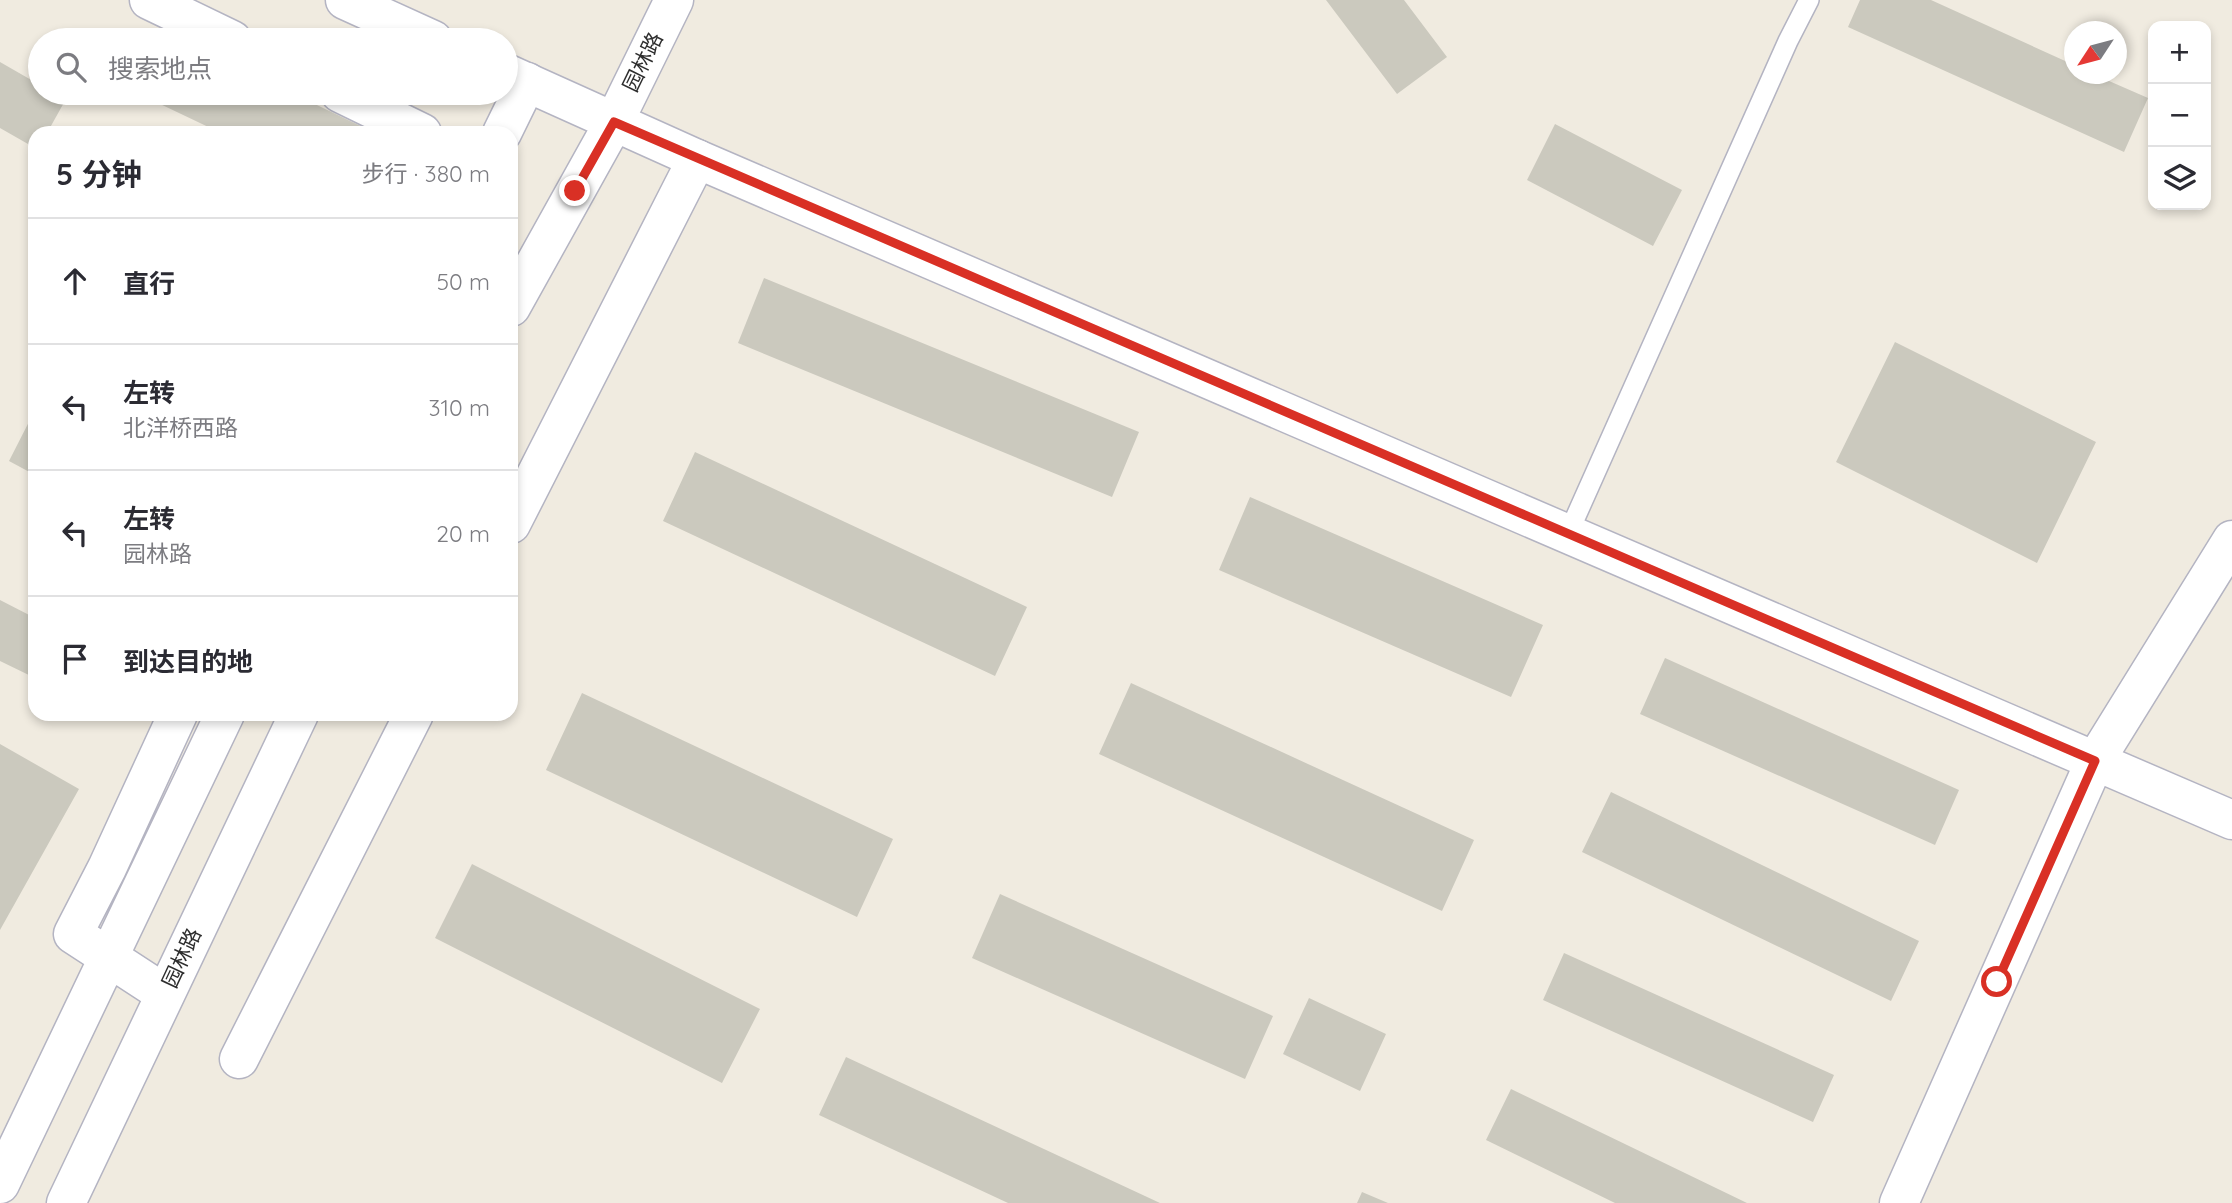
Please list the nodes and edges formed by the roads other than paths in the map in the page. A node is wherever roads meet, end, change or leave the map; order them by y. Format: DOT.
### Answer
graph roads {
  1 [pos="149,0"];
  2 [pos="345,0"];
  3 [pos="674,0"];
  4 [pos="1809,0"];
  5 [pos="207,28"];
  6 [pos="407,28"];
  7 [pos="518,79"];
  8 [pos="365,105"];
  9 [pos="509,105"];
  10 [pos="614,122"];
  11 [pos="408,126"];
  12 [pos="504,126"];
  13 [pos="697,159"];
  14 [pos="518,294"];
  15 [pos="518,510"];
  16 [pos="1568,534"];
  17 [pos="2232,540"];
  18 [pos="175,721"];
  19 [pos="222,721"];
  20 [pos="296,721"];
  21 [pos="410,721"];
  22 [pos="2095,761"];
  23 [pos="2232,820"];
  24 [pos="108,957"];
  25 [pos="165,994"];
  26 [pos="239,1059"];
  27 [pos="0,1184"];
  28 [pos="66,1203"];
  29 [pos="1899,1203"];
  1 -- 5 [label="main road"];
  2 -- 6 [label="main road"];
  3 -- 10 [label="main road, 园林路"];
  4 -- 16 [label="lane"];
  7 -- 10 [label="main road"];
  8 -- 11 [label="main road"];
  9 -- 12 [label="main road"];
  10 -- 13 [label="main road"];
  10 -- 14 [label="main road, 园林路"];
  13 -- 15 [label="main road"];
  13 -- 16 [label="main road"];
  16 -- 22 [label="main road"];
  17 -- 22 [label="main road"];
  18 -- 24 [label="main road"];
  19 -- 24 [label="main road"];
  20 -- 25 [label="main road, 园林路"];
  21 -- 26 [label="main road"];
  22 -- 23 [label="main road"];
  22 -- 29 [label="main road"];
  24 -- 25 [label="main road"];
  24 -- 27 [label="main road"];
  25 -- 28 [label="main road, 园林路"];
}
